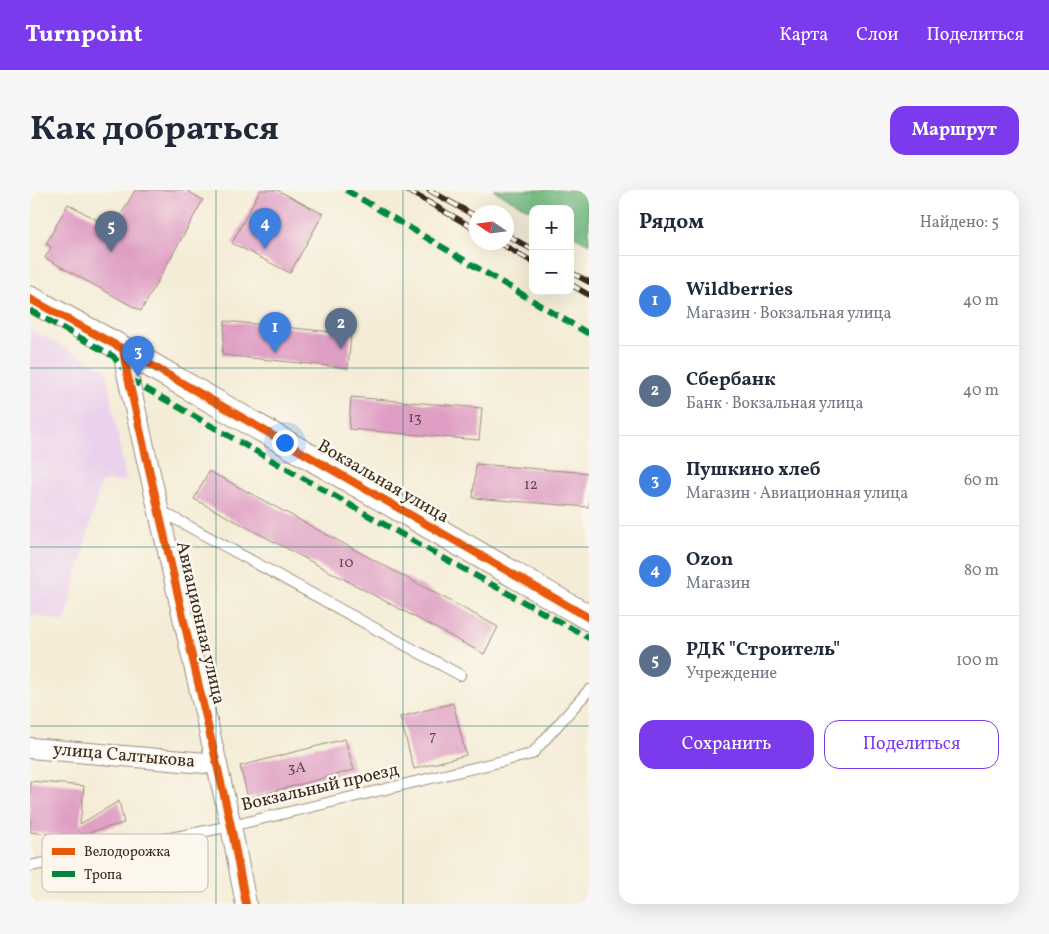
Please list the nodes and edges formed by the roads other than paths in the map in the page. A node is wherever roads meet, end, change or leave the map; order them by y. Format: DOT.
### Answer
graph roads {
  1 [pos="30,299"];
  2 [pos="123,349"];
  3 [pos="159,510"];
  4 [pos="589,618"];
  5 [pos="460,676"];
  6 [pos="589,690"];
  7 [pos="30,748"];
  8 [pos="217,764"];
  9 [pos="231,826"];
  10 [pos="191,834"];
  11 [pos="246,904"];
  1 -- 2 [label="street, Вокзальная улица"];
  2 -- 3 [label="street, Авиационная улица"];
  2 -- 4 [label="street, Вокзальная улица"];
  3 -- 5 [label="lane"];
  3 -- 8 [label="street, Авиационная улица"];
  6 -- 9 [label="lane, Вокзальный проезд"];
  7 -- 8 [label="street, улица Салтыкова"];
  8 -- 9 [label="street, Авиационная улица"];
  9 -- 10 [label="lane, Вокзальный проезд"];
  9 -- 11 [label="street, Авиационная улица"];
}
